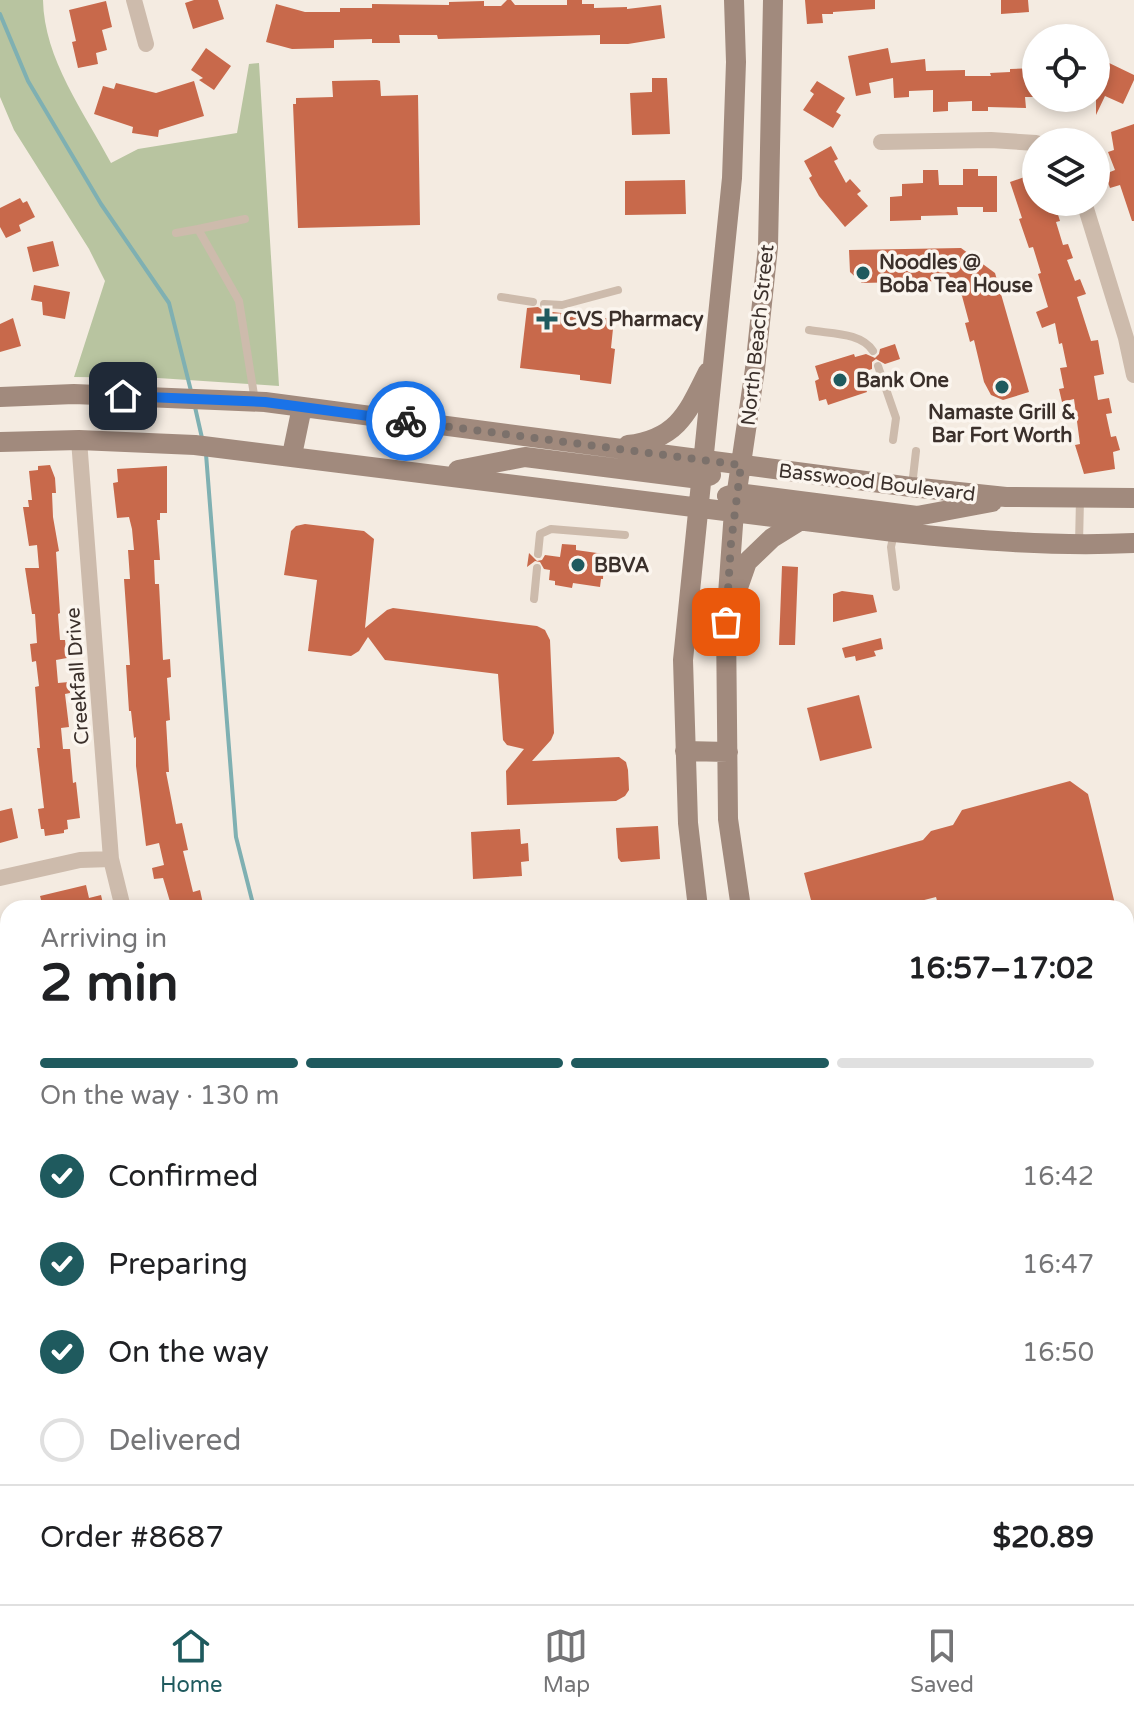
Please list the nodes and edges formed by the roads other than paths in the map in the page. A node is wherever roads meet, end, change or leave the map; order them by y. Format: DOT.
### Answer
graph roads {
  1 [pos="134,0"];
  2 [pos="734,0"];
  3 [pos="773,0"];
  4 [pos="146,44"];
  5 [pos="773,76"];
  6 [pos="735,80"];
  7 [pos="881,142"];
  8 [pos="1022,142"];
  9 [pos="1088,216"];
  10 [pos="245,219"];
  11 [pos="198,229"];
  12 [pos="176,233"];
  13 [pos="618,290"];
  14 [pos="501,297"];
  15 [pos="533,302"];
  16 [pos="544,304"];
  17 [pos="809,330"];
  18 [pos="873,351"];
  19 [pos="715,357"];
  20 [pos="878,366"];
  21 [pos="1134,375"];
  22 [pos="0,397"];
  23 [pos="245,401"];
  24 [pos="302,407"];
  25 [pos="79,440"];
  26 [pos="893,440"];
  27 [pos="0,442"];
  28 [pos="611,448"];
  29 [pos="916,451"];
  30 [pos="292,455"];
  31 [pos="741,465"];
  32 [pos="702,470"];
  33 [pos="437,473"];
  34 [pos="911,487"];
  35 [pos="1017,497"];
  36 [pos="1134,498"];
  37 [pos="1080,499"];
  38 [pos="736,502"];
  39 [pos="697,507"];
  40 [pos="801,520"];
  41 [pos="894,532"];
  42 [pos="625,535"];
  43 [pos="1134,543"];
  44 [pos="1079,545"];
  45 [pos="538,554"];
  46 [pos="537,568"];
  47 [pos="896,587"];
  48 [pos="534,599"];
  49 [pos="726,622"];
  50 [pos="685,751"];
  51 [pos="728,752"];
  52 [pos="111,859"];
  53 [pos="0,878"];
  54 [pos="121,900"];
  55 [pos="697,900"];
  56 [pos="740,900"];
  1 -- 4 [label="street"];
  2 -- 6 [label="main road, North Beach Street"];
  3 -- 5 [label="main road, North Beach Street"];
  5 -- 6 [label="main road"];
  5 -- 31 [label="main road, North Beach Street"];
  6 -- 19 [label="main road, North Beach Street"];
  7 -- 8 [label="street"];
  9 -- 21 [label="street"];
  10 -- 11 [label="lane"];
  11 -- 12 [label="lane"];
  11 -- 23 [label="lane"];
  13 -- 16 [label="lane"];
  14 -- 15 [label="lane"];
  17 -- 18 [label="lane"];
  19 -- 28 [label="main road"];
  19 -- 32 [label="main road, North Beach Street"];
  20 -- 26 [label="lane"];
  22 -- 23 [label="main road, Basswood Boulevard"];
  23 -- 24 [label="main road, Basswood Boulevard"];
  24 -- 28 [label="main road, Basswood Boulevard"];
  24 -- 30 [label="main road"];
  25 -- 27 [label="main road"];
  25 -- 30 [label="main road"];
  25 -- 52 [label="street, Creekfall Drive"];
  28 -- 32 [label="main road, Basswood Boulevard"];
  29 -- 34 [label="lane"];
  30 -- 33 [label="main road"];
  31 -- 32 [label="main road, Basswood Boulevard"];
  31 -- 34 [label="main road, Basswood Boulevard"];
  31 -- 38 [label="main road, North Beach Street"];
  32 -- 33 [label="main road"];
  32 -- 39 [label="main road, North Beach Street"];
  33 -- 39 [label="main road"];
  34 -- 35 [label="main road, Basswood Boulevard"];
  35 -- 37 [label="main road, Basswood Boulevard"];
  35 -- 38 [label="main road"];
  36 -- 37 [label="main road, Basswood Boulevard"];
  37 -- 44 [label="lane"];
  38 -- 39 [label="main road"];
  38 -- 40 [label="main road"];
  38 -- 49 [label="main road, North Beach Street"];
  39 -- 50 [label="main road, North Beach Street"];
  40 -- 41 [label="main road"];
  40 -- 49 [label="main road"];
  41 -- 44 [label="main road"];
  41 -- 47 [label="lane"];
  42 -- 45 [label="lane"];
  43 -- 44 [label="main road"];
  46 -- 48 [label="lane"];
  49 -- 51 [label="main road, North Beach Street"];
  50 -- 51 [label="main road"];
  50 -- 55 [label="main road, North Beach Street"];
  51 -- 56 [label="main road, North Beach Street"];
  52 -- 53 [label="street"];
  52 -- 54 [label="street, Creekfall Drive"];
}
